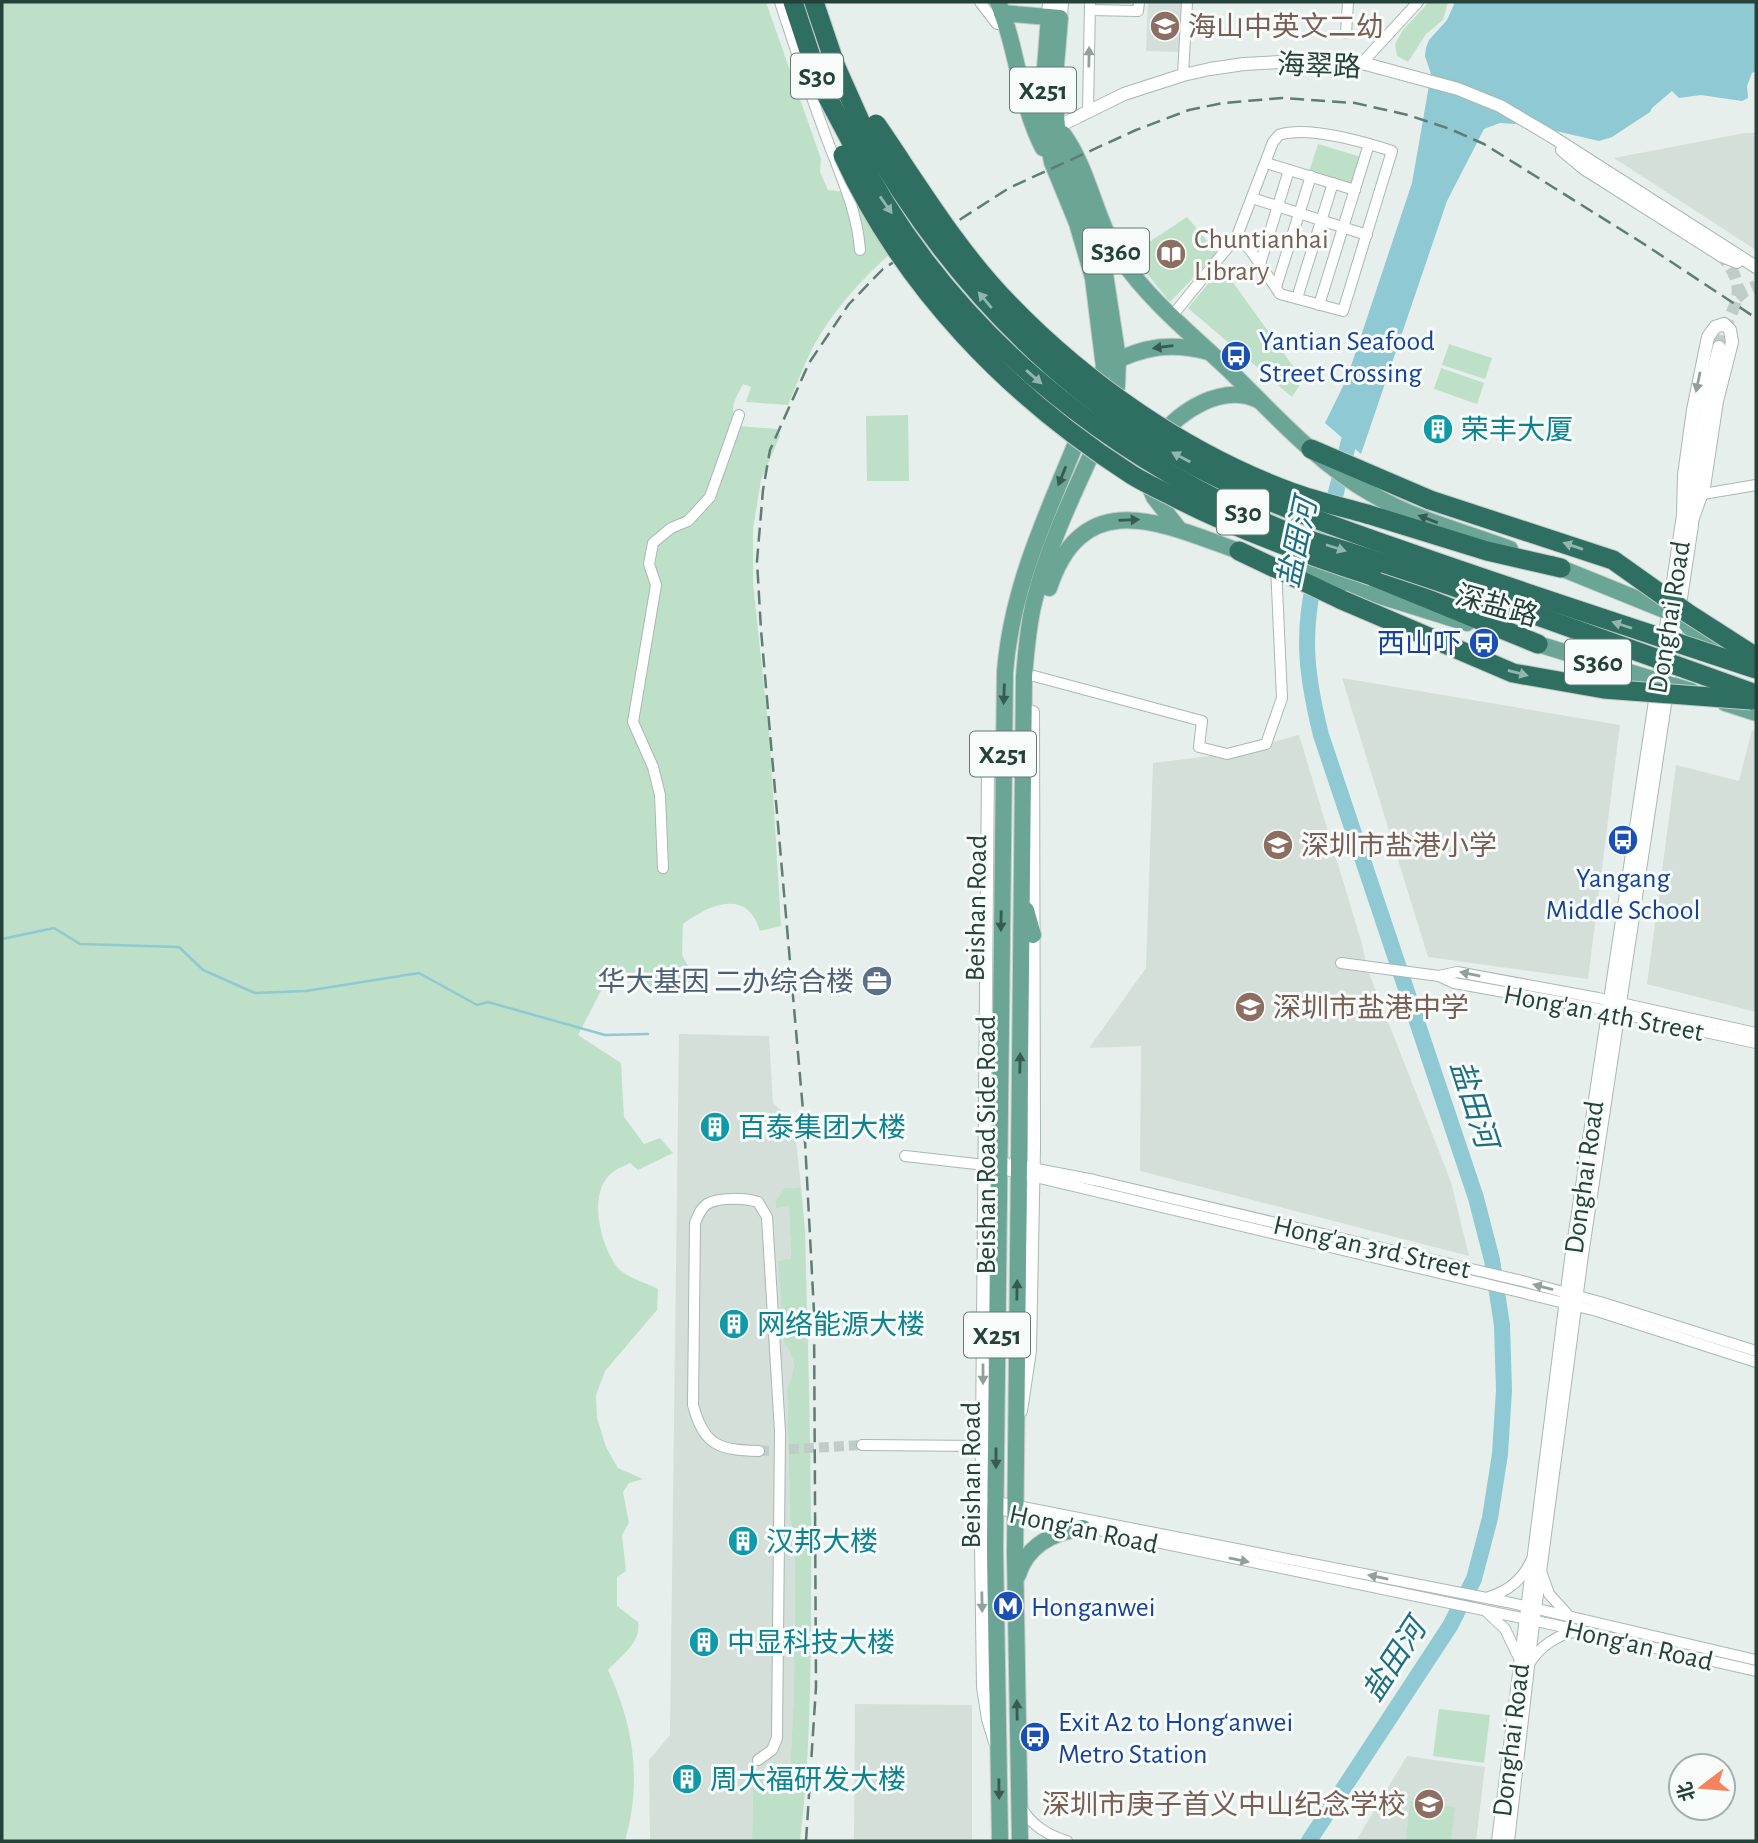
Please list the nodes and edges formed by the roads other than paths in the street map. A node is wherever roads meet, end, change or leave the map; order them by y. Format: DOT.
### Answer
graph roads {
  1 [pos="780,2"];
  2 [pos="793,2"];
  3 [pos="814,2"];
  4 [pos="980,2"];
  5 [pos="1139,2"];
  6 [pos="1187,2"];
  7 [pos="1348,2"];
  8 [pos="1414,4"];
  9 [pos="1090,6"];
  10 [pos="1055,10"];
  11 [pos="1002,13"];
  12 [pos="1346,33"];
  13 [pos="1362,62"];
  14 [pos="1183,75"];
  15 [pos="1088,111"];
  16 [pos="1057,127"];
  17 [pos="859,139"];
  18 [pos="1369,144"];
  19 [pos="1052,162"];
  20 [pos="1266,163"];
  21 [pos="1289,170"];
  22 [pos="1311,176"];
  23 [pos="1607,178"];
  24 [pos="1333,183"];
  25 [pos="1355,190"];
  26 [pos="1252,198"];
  27 [pos="1081,199"];
  28 [pos="1279,207"];
  29 [pos="1300,213"];
  30 [pos="1321,220"];
  31 [pos="1343,227"];
  32 [pos="1367,235"];
  33 [pos="1237,236"];
  34 [pos="1108,237"];
  35 [pos="860,250"];
  36 [pos="1260,264"];
  37 [pos="1756,267"];
  38 [pos="1756,275"];
  39 [pos="1276,287"];
  40 [pos="1297,298"];
  41 [pos="1319,304"];
  42 [pos="1172,316"];
  43 [pos="1719,347"];
  44 [pos="1210,352"];
  45 [pos="1111,363"];
  46 [pos="1113,399"];
  47 [pos="1263,403"];
  48 [pos="739,415"];
  49 [pos="1311,449"];
  50 [pos="1145,479"];
  51 [pos="1359,479"];
  52 [pos="1756,485"];
  53 [pos="1698,489"];
  54 [pos="1688,517"];
  55 [pos="1182,531"];
  56 [pos="1239,551"];
  57 [pos="1278,566"];
  58 [pos="1561,568"];
  59 [pos="1338,593"];
  60 [pos="1674,614"];
  61 [pos="1538,644"];
  62 [pos="1756,644"];
  63 [pos="1756,657"];
  64 [pos="1756,668"];
  65 [pos="1034,676"];
  66 [pos="1663,682"];
  67 [pos="1756,697"];
  68 [pos="1033,712"];
  69 [pos="1756,713"];
  70 [pos="1022,777"];
  71 [pos="663,868"];
  72 [pos="1021,894"];
  73 [pos="1033,935"];
  74 [pos="1341,963"];
  75 [pos="1614,1007"];
  76 [pos="1756,1033"];
  77 [pos="1756,1043"];
  78 [pos="905,1156"];
  79 [pos="994,1165"];
  80 [pos="1026,1170"];
  81 [pos="1571,1300"];
  82 [pos="1756,1352"];
  83 [pos="1756,1362"];
  84 [pos="862,1445"];
  85 [pos="982,1446"];
  86 [pos="759,1451"];
  87 [pos="991,1504"];
  88 [pos="1015,1509"];
  89 [pos="1083,1528"];
  90 [pos="1537,1563"];
  91 [pos="1015,1584"];
  92 [pos="1479,1597"];
  93 [pos="1476,1609"];
  94 [pos="1530,1614"];
  95 [pos="1571,1618"];
  96 [pos="1581,1631"];
  97 [pos="1756,1660"];
  98 [pos="1524,1663"];
  99 [pos="1756,1671"];
  100 [pos="758,1760"];
  101 [pos="1019,1800"];
  102 [pos="1022,1836"];
  103 [pos="998,1837"];
  104 [pos="1067,1841"];
  105 [pos="1498,1841"];
  106 [pos="1508,1841"];
  1 -- 35 [label="street"];
  2 -- 17 [label="highway, S30"];
  3 -- 17 [label="highway, S30"];
  4 -- 11 [label="street"];
  5 -- 9 [label="street"];
  6 -- 14 [label="street"];
  7 -- 12 [label="street"];
  8 -- 13 [label="street"];
  15 -- 9 [label="street, one-way"];
  10 -- 11 [label="main road"];
  10 -- 16 [label="main road, Beishan Road / X251"];
  10 -- 19 [label="main road, Beishan Road / X251"];
  11 -- 19 [label="main road"];
  13 -- 14 [label="street, 海翠路"];
  13 -- 23 [label="street, 海翠路"];
  14 -- 15 [label="street, 海翠路"];
  15 -- 16 [label="street, 海翠路"];
  16 -- 27 [label="main road, Beishan Road / X251"];
  16 -- 34 [label="main road, S360"];
  17 -- 58 [label="highway, bridge"];
  17 -- 61 [label="highway, bridge"];
  64 -- 17 [label="highway, S30, one-way, bridge"];
  17 -- 67 [label="highway, S30, one-way, bridge"];
  18 -- 20 [label="street"];
  18 -- 25 [label="street"];
  18 -- 32 [label="street"];
  19 -- 45 [label="main road, Beishan Road / X251"];
  20 -- 21 [label="street"];
  20 -- 26 [label="street"];
  21 -- 22 [label="street"];
  21 -- 28 [label="street"];
  22 -- 24 [label="street"];
  22 -- 29 [label="street"];
  23 -- 37 [label="street"];
  23 -- 38 [label="street"];
  24 -- 25 [label="street"];
  24 -- 30 [label="street"];
  25 -- 31 [label="street"];
  26 -- 28 [label="street"];
  26 -- 33 [label="street"];
  27 -- 34 [label="main road"];
  27 -- 45 [label="main road, Beishan Road / X251"];
  28 -- 29 [label="street"];
  28 -- 36 [label="street"];
  29 -- 30 [label="street"];
  29 -- 39 [label="street"];
  30 -- 31 [label="street"];
  30 -- 40 [label="street"];
  31 -- 32 [label="street"];
  31 -- 41 [label="street"];
  32 -- 41 [label="street"];
  33 -- 36 [label="street"];
  33 -- 42 [label="street"];
  34 -- 42 [label="main road, S360"];
  36 -- 39 [label="street"];
  39 -- 40 [label="street"];
  40 -- 41 [label="street"];
  42 -- 44 [label="main road, S360"];
  43 -- 53 [label="street, Donghai Road"];
  44 -- 45 [label="main road, one-way"];
  44 -- 47 [label="main road, S360"];
  45 -- 46 [label="main road"];
  45 -- 79 [label="main road, Beishan Road / X251, one-way"];
  46 -- 50 [label="main road"];
  46 -- 70 [label="main road, Beishan Road / X251"];
  47 -- 49 [label="main road, S360"];
  47 -- 50 [label="main road"];
  48 -- 71 [label="street"];
  49 -- 51 [label="highway"];
  50 -- 55 [label="main road"];
  58 -- 51 [label="main road, 深盐路 / S360, one-way"];
  63 -- 51 [label="highway, one-way, bridge"];
  52 -- 53 [label="street"];
  53 -- 54 [label="street, Donghai Road"];
  53 -- 54 [label="street, Donghai Road, one-way"];
  54 -- 60 [label="street, Donghai Road"];
  55 -- 56 [label="main road"];
  65 -- 55 [label="main road, one-way"];
  56 -- 57 [label="highway"];
  57 -- 59 [label="main road, S360"];
  57 -- 59 [label="highway"];
  57 -- 65 [label="street"];
  58 -- 60 [label="main road, 深盐路 / S360"];
  59 -- 61 [label="main road, 深盐路 / S360"];
  59 -- 67 [label="highway, one-way, bridge"];
  60 -- 62 [label="main road, 深盐路 / S360"];
  60 -- 64 [label="main road"];
  60 -- 66 [label="street, Donghai Road"];
  61 -- 66 [label="main road, 深盐路 / S360"];
  65 -- 68 [label="main road"];
  66 -- 67 [label="main road, S360"];
  66 -- 69 [label="main road, 深盐路 / S360"];
  66 -- 75 [label="street, Donghai Road"];
  68 -- 70 [label="main road"];
  68 -- 73 [label="street, Beishan Road Side Road"];
  70 -- 72 [label="main road, Beishan Road / X251"];
  72 -- 73 [label="main road"];
  80 -- 72 [label="main road, Beishan Road / X251, one-way"];
  73 -- 80 [label="street, Beishan Road Side Road"];
  74 -- 75 [label="street, Hong'an 4th Street"];
  75 -- 76 [label="street, Hong'an 4th Street"];
  75 -- 77 [label="street, Hong'an 4th Street"];
  75 -- 81 [label="street, Donghai Road"];
  78 -- 79 [label="street, Hong'an 3rd Street"];
  79 -- 80 [label="street, Hong'an 3rd Street"];
  79 -- 85 [label="street, Beishan Road Side Road, one-way"];
  79 -- 87 [label="main road, Beishan Road / X251, one-way"];
  80 -- 81 [label="street, Hong'an 3rd Street"];
  88 -- 80 [label="main road, Beishan Road / X251, one-way"];
  81 -- 82 [label="street, Hong'an 3rd Street"];
  81 -- 83 [label="street, Hong'an 3rd Street"];
  81 -- 90 [label="street, Donghai Road"];
  84 -- 85 [label="street"];
  85 -- 87 [label="street, Beishan Road Side Road"];
  86 -- 100 [label="street"];
  87 -- 88 [label="street, Hong'an Road"];
  87 -- 103 [label="main road, Beishan Road / X251, one-way"];
  88 -- 89 [label="street, Hong'an Road"];
  88 -- 91 [label="main road, Beishan Road / X251"];
  92 -- 88 [label="street, Hong'an Road, one-way"];
  89 -- 91 [label="main road"];
  89 -- 93 [label="street, Hong'an Road, one-way"];
  90 -- 92 [label="street"];
  90 -- 94 [label="street, Donghai Road"];
  90 -- 95 [label="street"];
  101 -- 91 [label="main road, Beishan Road / X251, one-way"];
  92 -- 94 [label="street, Hong'an Road"];
  93 -- 94 [label="street, Hong'an Road"];
  93 -- 98 [label="street"];
  94 -- 95 [label="street, Hong'an Road"];
  94 -- 96 [label="street, Hong'an Road"];
  94 -- 98 [label="street, Donghai Road"];
  95 -- 97 [label="street, Hong'an Road"];
  96 -- 98 [label="street"];
  96 -- 99 [label="street, Hong'an Road"];
  98 -- 105 [label="street, Donghai Road"];
  98 -- 106 [label="street, Donghai Road"];
  101 -- 102 [label="main road, Beishan Road / X251"];
  101 -- 104 [label="street"];
}
